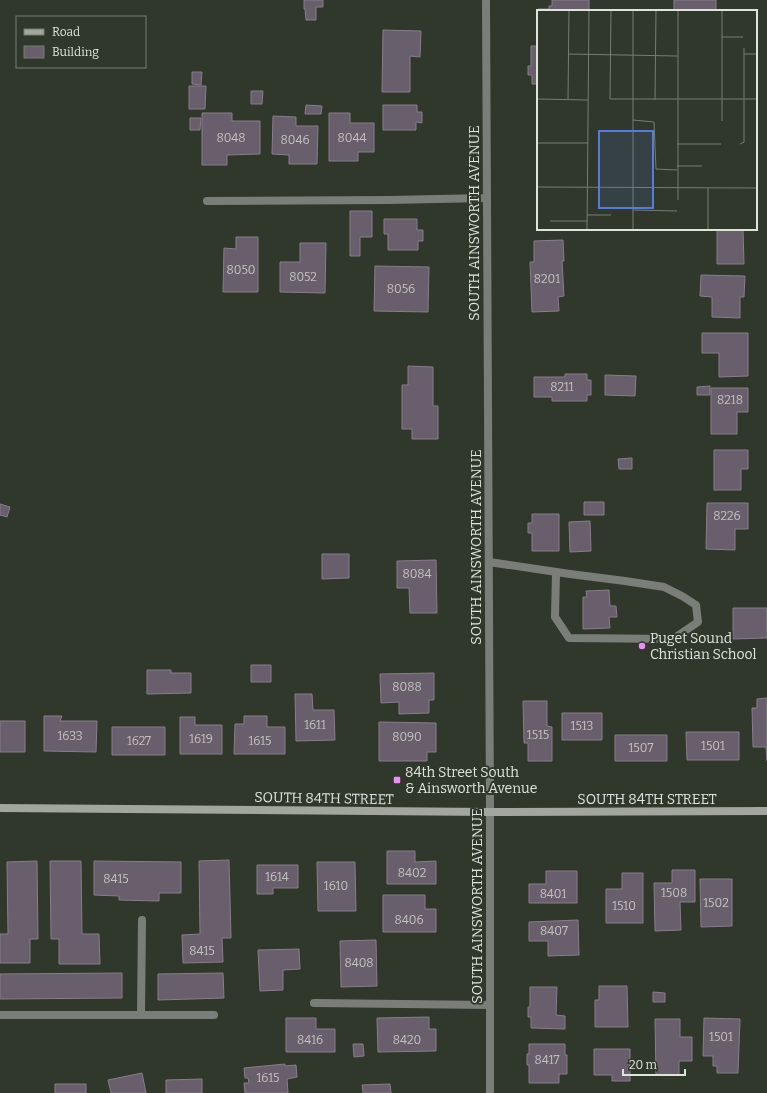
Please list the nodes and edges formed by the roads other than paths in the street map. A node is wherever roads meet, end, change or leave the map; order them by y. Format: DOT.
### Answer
graph roads {
  1 [pos="486,0"];
  2 [pos="487,198"];
  3 [pos="207,201"];
  4 [pos="489,562"];
  5 [pos="556,572"];
  6 [pos="0,808"];
  7 [pos="767,811"];
  8 [pos="490,812"];
  9 [pos="142,920"];
  10 [pos="314,1003"];
  11 [pos="490,1005"];
  12 [pos="0,1015"];
  13 [pos="141,1015"];
  14 [pos="214,1015"];
  15 [pos="490,1093"];
  1 -- 2 [label="street, SOUTH AINSWORTH AVENUE"];
  2 -- 3 [label="street"];
  2 -- 4 [label="street, SOUTH AINSWORTH AVENUE"];
  4 -- 5 [label="street"];
  4 -- 8 [label="street, SOUTH AINSWORTH AVENUE"];
  5 -- 5 [label="street"];
  6 -- 8 [label="main road, SOUTH 84TH STREET"];
  7 -- 8 [label="main road, SOUTH 84TH STREET"];
  8 -- 11 [label="street, SOUTH AINSWORTH AVENUE"];
  9 -- 13 [label="street"];
  10 -- 11 [label="street"];
  11 -- 15 [label="street, SOUTH AINSWORTH AVENUE"];
  12 -- 13 [label="street"];
  13 -- 14 [label="street"];
}
